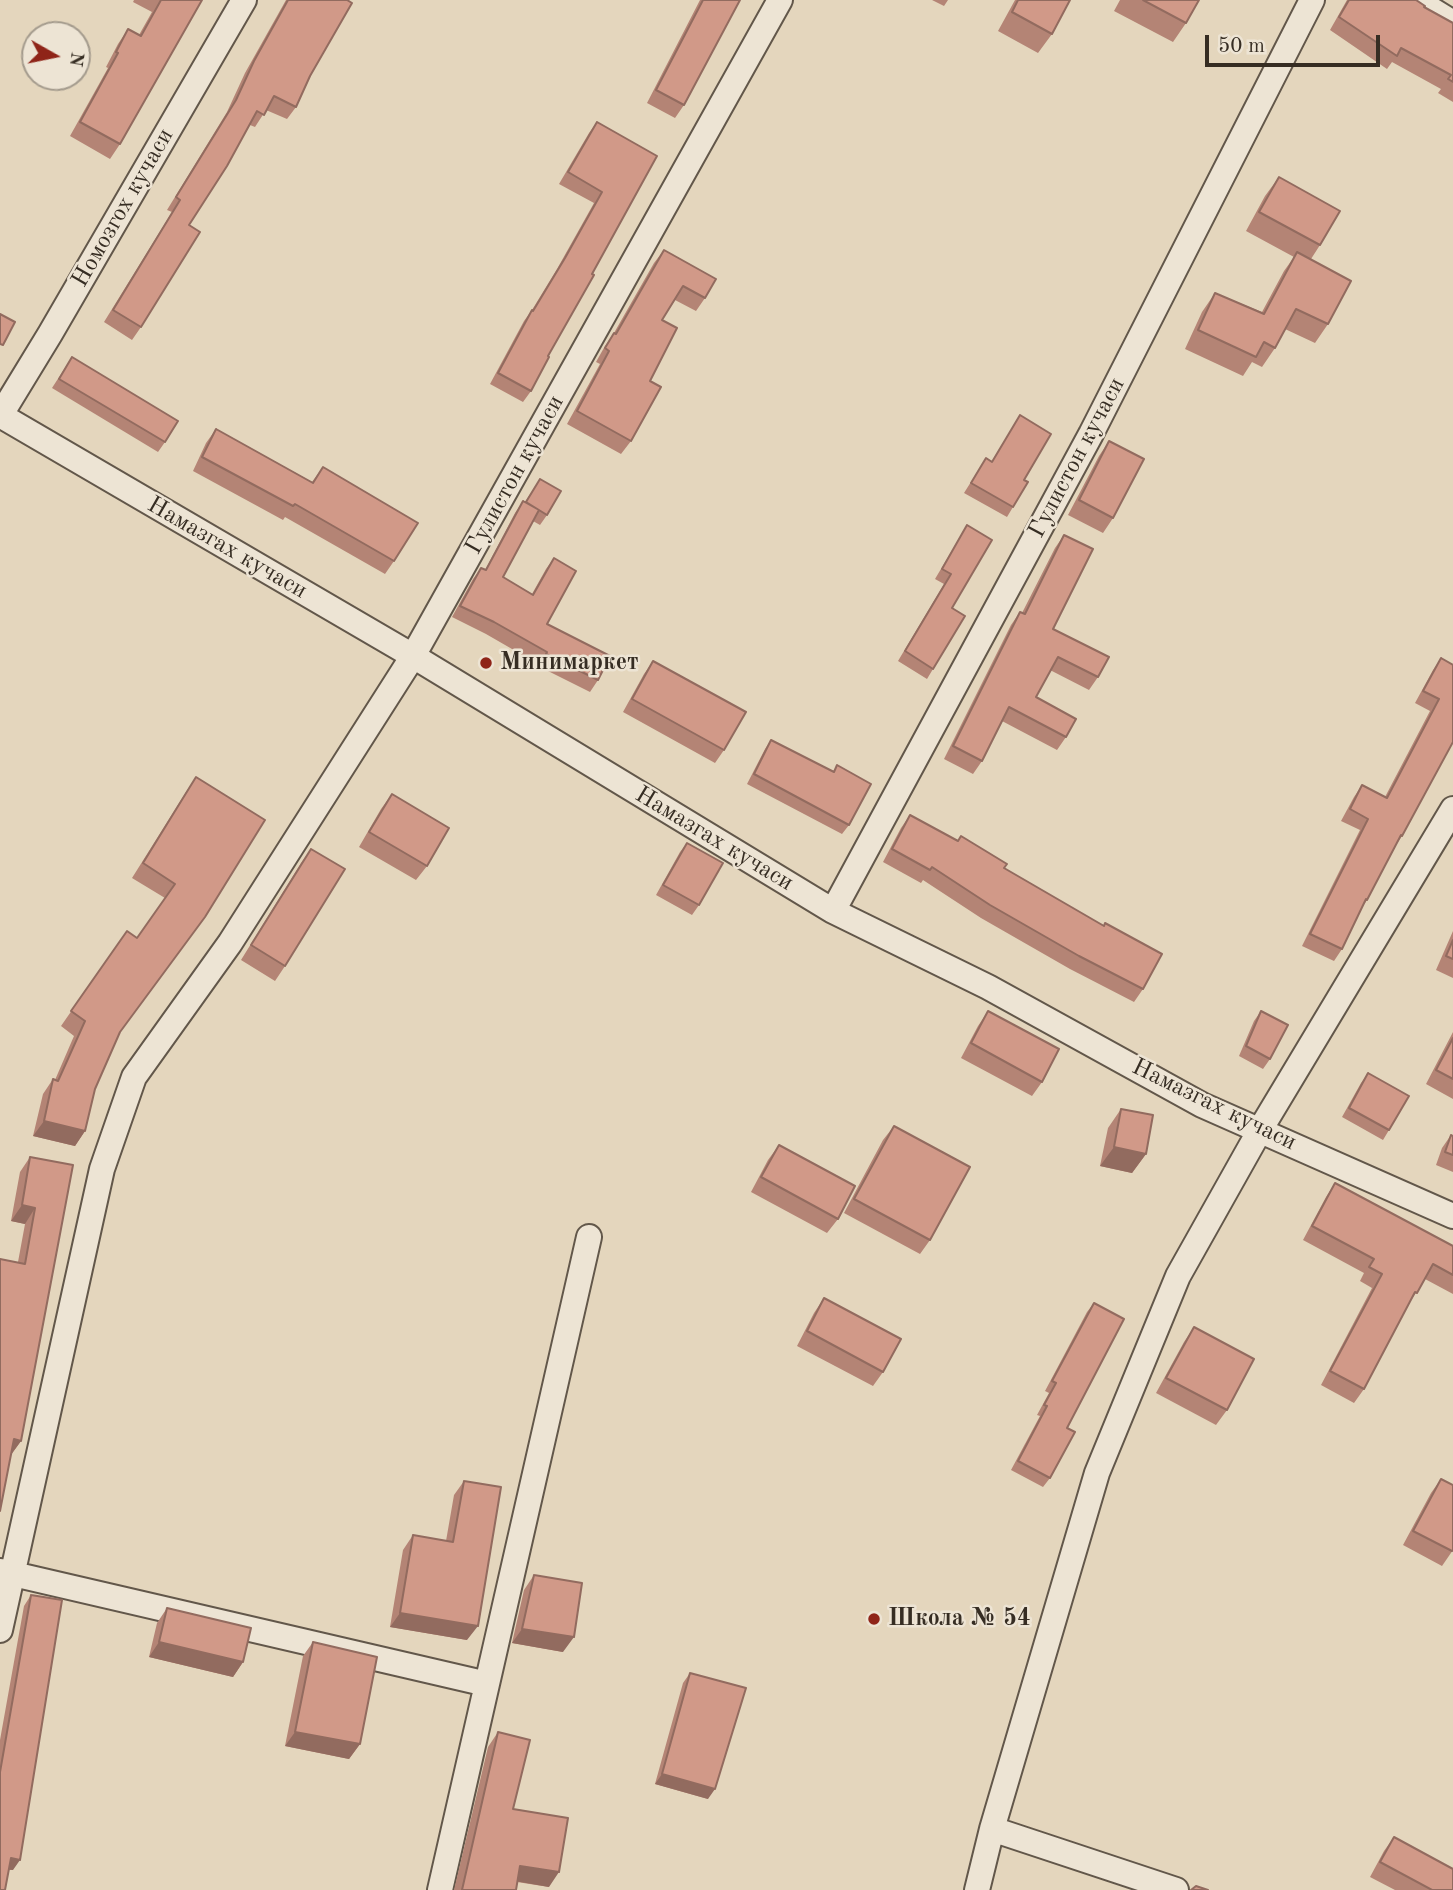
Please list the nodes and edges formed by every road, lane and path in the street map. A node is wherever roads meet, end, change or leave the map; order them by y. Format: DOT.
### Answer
graph roads {
  1 [pos="244,0"];
  2 [pos="780,0"];
  3 [pos="1312,0"];
  4 [pos="1416,0"];
  5 [pos="1453,23"];
  6 [pos="0,415"];
  7 [pos="413,656"];
  8 [pos="1453,808"];
  9 [pos="834,911"];
  10 [pos="1260,1130"];
  11 [pos="1453,1216"];
  12 [pos="589,1237"];
  13 [pos="6,1572"];
  14 [pos="0,1630"];
  15 [pos="487,1684"];
  16 [pos="992,1829"];
  17 [pos="440,1890"];
  18 [pos="977,1890"];
  19 [pos="1176,1890"];
  1 -- 6 [label="street, Номозгох кучаси"];
  2 -- 7 [label="street, Гулистон кучаси"];
  3 -- 9 [label="street, Гулистон кучаси"];
  4 -- 5 [label="street"];
  6 -- 7 [label="street, Намазгах кучаси"];
  7 -- 9 [label="street, Намазгах кучаси"];
  7 -- 13 [label="street, Гулистон кучаси"];
  8 -- 10 [label="street"];
  9 -- 10 [label="street, Намазгах кучаси"];
  10 -- 11 [label="street, Намазгах кучаси"];
  10 -- 16 [label="street"];
  12 -- 15 [label="street"];
  13 -- 14 [label="street, Гулистон кучаси"];
  13 -- 15 [label="street"];
  15 -- 17 [label="street"];
  16 -- 18 [label="street"];
  16 -- 19 [label="street"];
}
